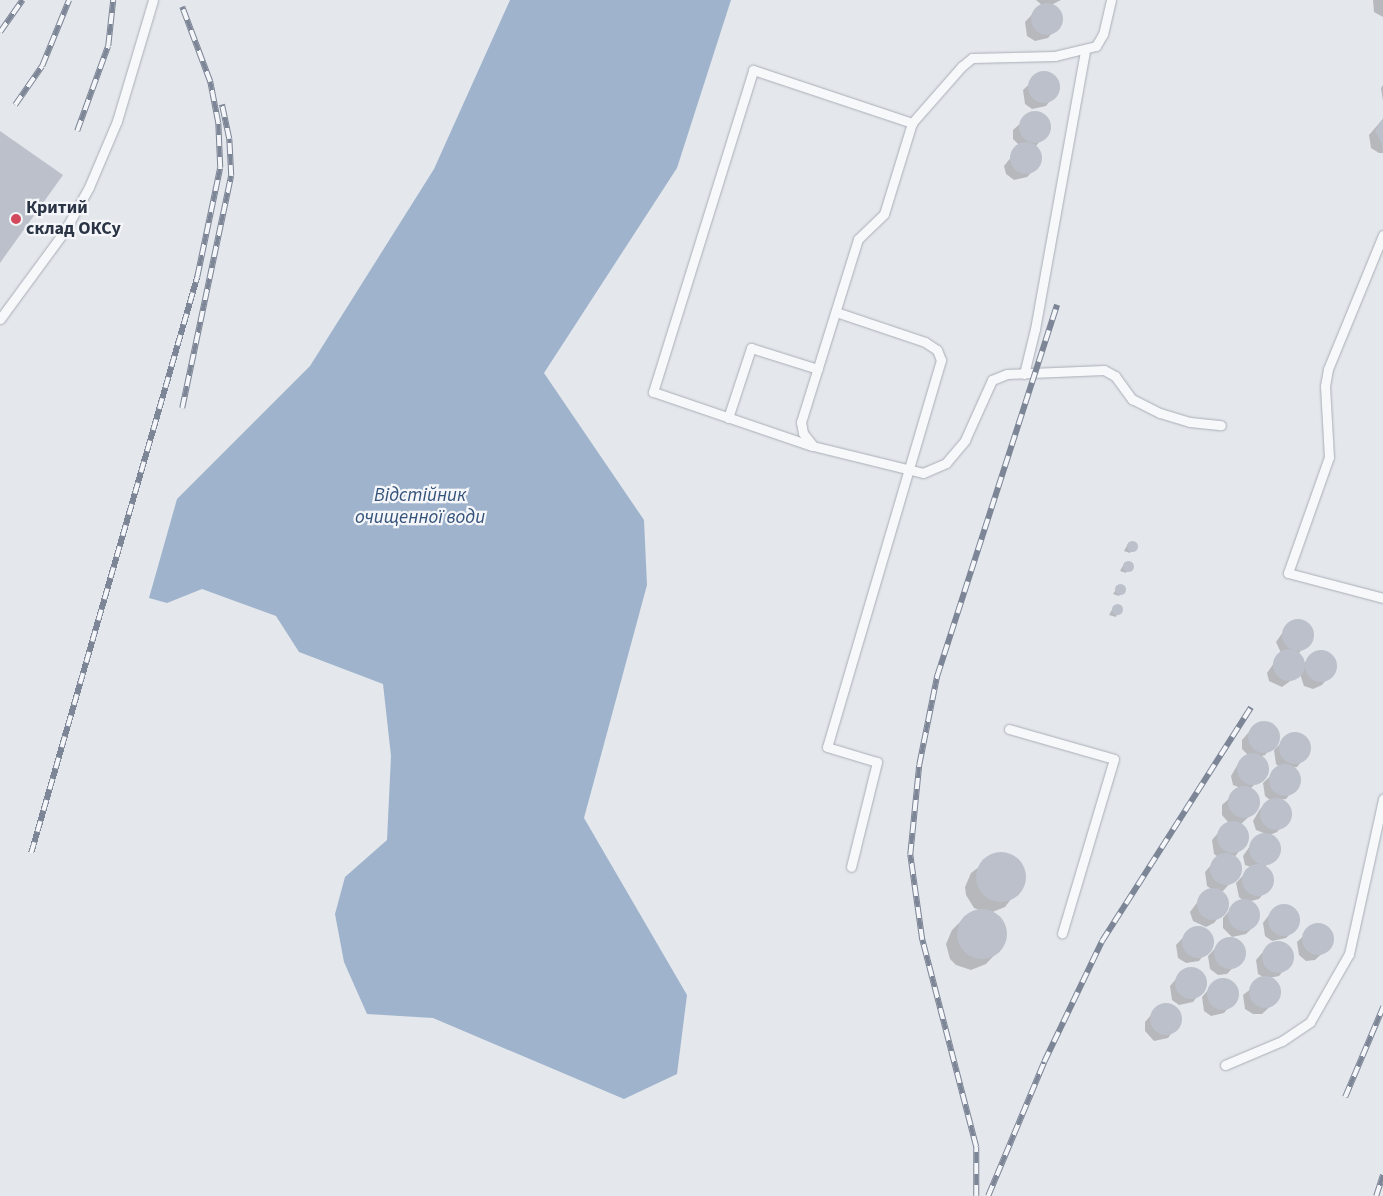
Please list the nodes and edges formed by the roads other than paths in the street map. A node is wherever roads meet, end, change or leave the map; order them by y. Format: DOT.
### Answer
graph roads {
  1 [pos="153,0"];
  2 [pos="1111,0"];
  3 [pos="1085,52"];
  4 [pos="912,123"];
  5 [pos="1383,235"];
  6 [pos="836,312"];
  7 [pos="0,319"];
  8 [pos="818,369"];
  9 [pos="1024,374"];
  10 [pos="728,418"];
  11 [pos="1221,426"];
  12 [pos="812,446"];
  13 [pos="911,470"];
  14 [pos="1383,598"];
  15 [pos="1009,728"];
  16 [pos="1383,799"];
  17 [pos="850,867"];
  18 [pos="1062,933"];
  19 [pos="1225,1064"];
  1 -- 7 [label="lane"];
  2 -- 3 [label="lane"];
  3 -- 4 [label="lane"];
  3 -- 9 [label="lane"];
  4 -- 6 [label="lane"];
  4 -- 10 [label="lane"];
  5 -- 14 [label="lane"];
  6 -- 8 [label="lane"];
  6 -- 13 [label="lane"];
  8 -- 10 [label="lane"];
  8 -- 12 [label="lane"];
  9 -- 11 [label="lane"];
  9 -- 13 [label="lane"];
  10 -- 12 [label="lane"];
  12 -- 13 [label="lane"];
  13 -- 17 [label="lane"];
  15 -- 18 [label="lane"];
  16 -- 19 [label="lane"];
}
